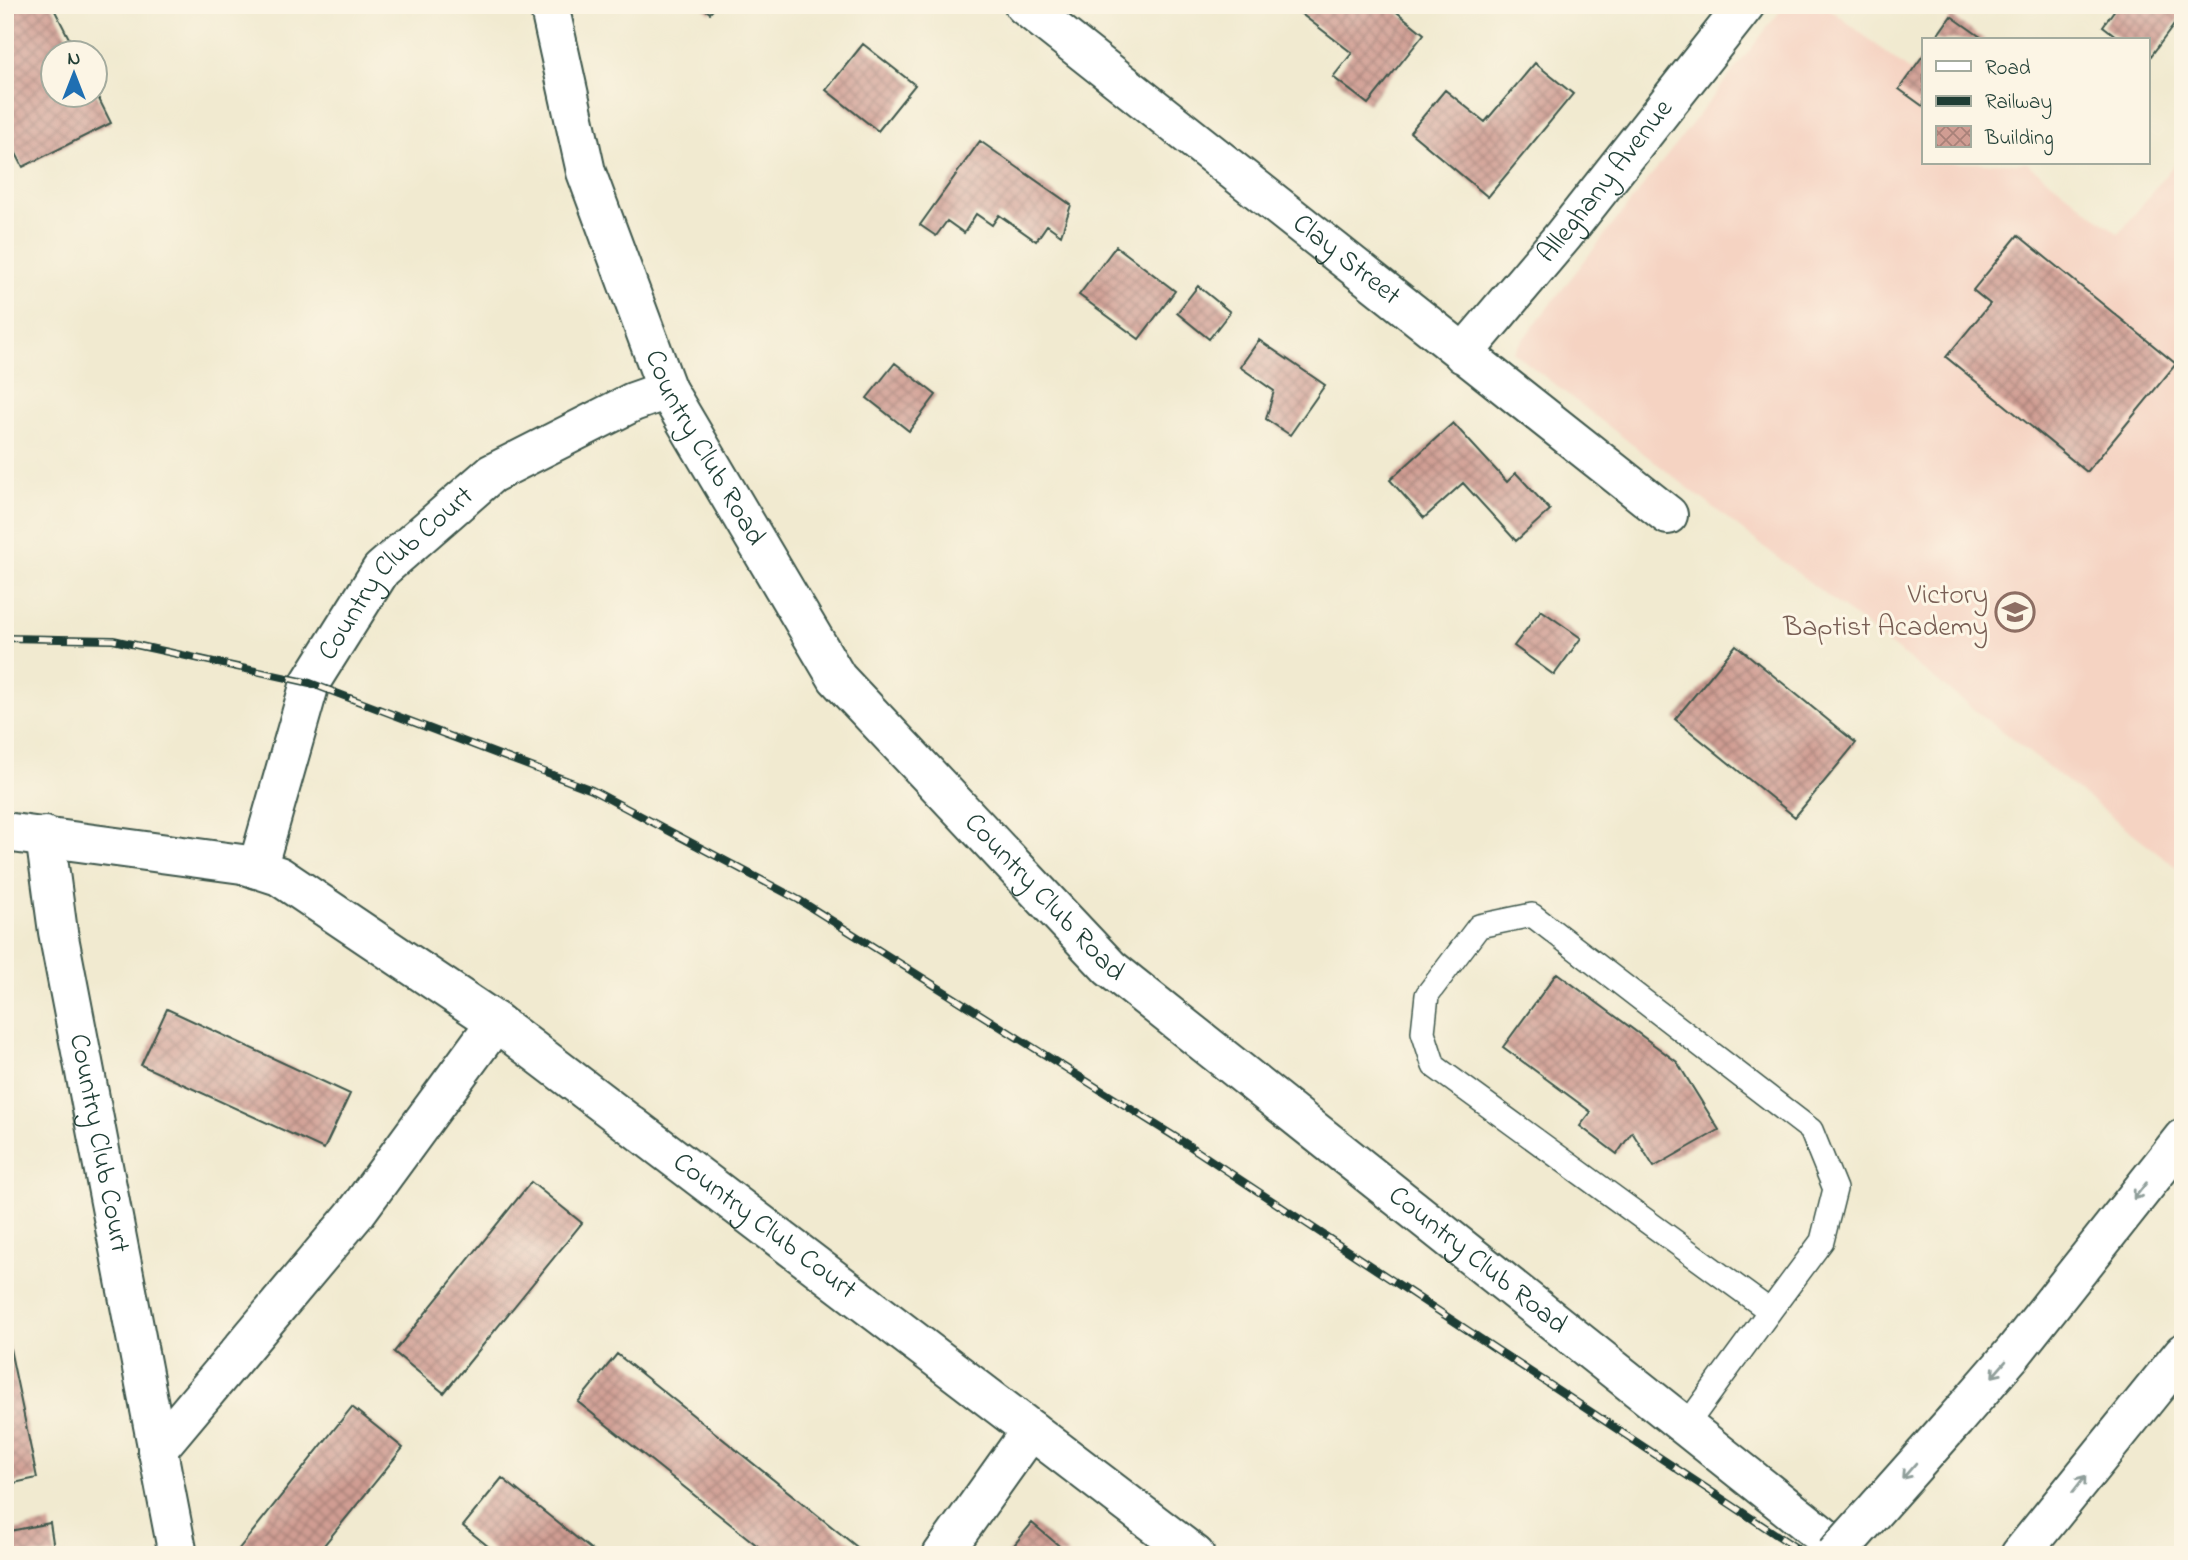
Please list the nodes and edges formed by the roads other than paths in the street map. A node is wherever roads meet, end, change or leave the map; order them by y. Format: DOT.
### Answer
graph roads {
  1 [pos="549,5"];
  2 [pos="1024,5"];
  3 [pos="1745,5"];
  4 [pos="1463,354"];
  5 [pos="667,390"];
  6 [pos="1668,515"];
  7 [pos="5,832"];
  8 [pos="45,836"];
  9 [pos="257,869"];
  10 [pos="496,1022"];
  11 [pos="2183,1138"];
  12 [pos="1770,1311"];
  13 [pos="2183,1353"];
  14 [pos="1685,1427"];
  15 [pos="1031,1430"];
  16 [pos="157,1450"];
  17 [pos="2028,1546"];
  18 [pos="178,1555"];
  19 [pos="942,1555"];
  20 [pos="1195,1555"];
  21 [pos="1835,1555"];
  22 [pos="1847,1555"];
  1 -- 5 [label="main road, Country Club Road"];
  2 -- 4 [label="main road, Clay Street"];
  3 -- 4 [label="main road, Alleghany Avenue"];
  4 -- 6 [label="main road, Clay Street"];
  5 -- 9 [label="main road, Country Club Court"];
  5 -- 14 [label="main road, Country Club Road"];
  7 -- 8 [label="main road, Country Club Court"];
  8 -- 9 [label="main road, Country Club Court"];
  8 -- 16 [label="main road, Country Club Court"];
  9 -- 10 [label="main road, Country Club Court"];
  10 -- 15 [label="main road, Country Club Court"];
  10 -- 16 [label="main road"];
  11 -- 21 [label="main road, one-way, bridge"];
  12 -- 12 [label="lane"];
  12 -- 14 [label="lane"];
  17 -- 13 [label="main road, one-way"];
  14 -- 22 [label="main road, Country Club Road"];
  15 -- 19 [label="main road"];
  15 -- 20 [label="main road, Country Club Court"];
  16 -- 18 [label="main road, Country Club Court"];
}
